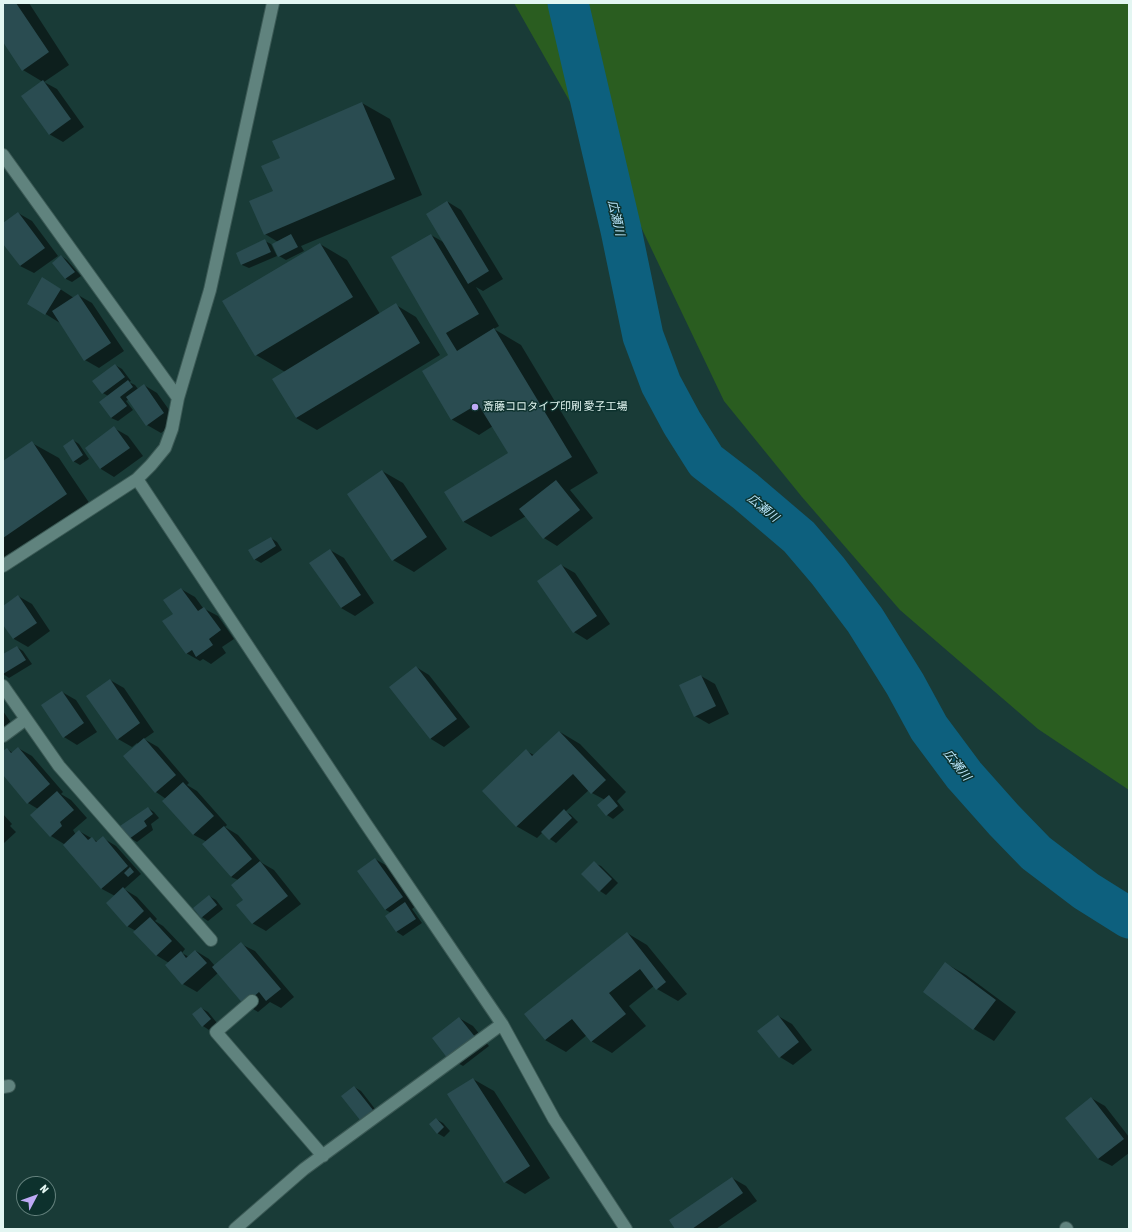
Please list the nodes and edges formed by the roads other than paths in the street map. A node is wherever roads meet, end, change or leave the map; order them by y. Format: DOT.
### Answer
graph roads {
  1 [pos="273,3"];
  2 [pos="3,155"];
  3 [pos="178,398"];
  4 [pos="137,479"];
  5 [pos="3,566"];
  6 [pos="3,686"];
  7 [pos="26,719"];
  8 [pos="3,736"];
  9 [pos="211,940"];
  10 [pos="252,1001"];
  11 [pos="502,1024"];
  12 [pos="323,1156"];
  13 [pos="235,1229"];
  14 [pos="626,1229"];
  1 -- 3 [label="street"];
  2 -- 3 [label="street"];
  3 -- 4 [label="street"];
  4 -- 5 [label="street"];
  4 -- 11 [label="street"];
  6 -- 7 [label="street"];
  7 -- 8 [label="street"];
  7 -- 9 [label="street"];
  10 -- 12 [label="street"];
  11 -- 12 [label="street"];
  11 -- 14 [label="street"];
  12 -- 13 [label="street"];
}
